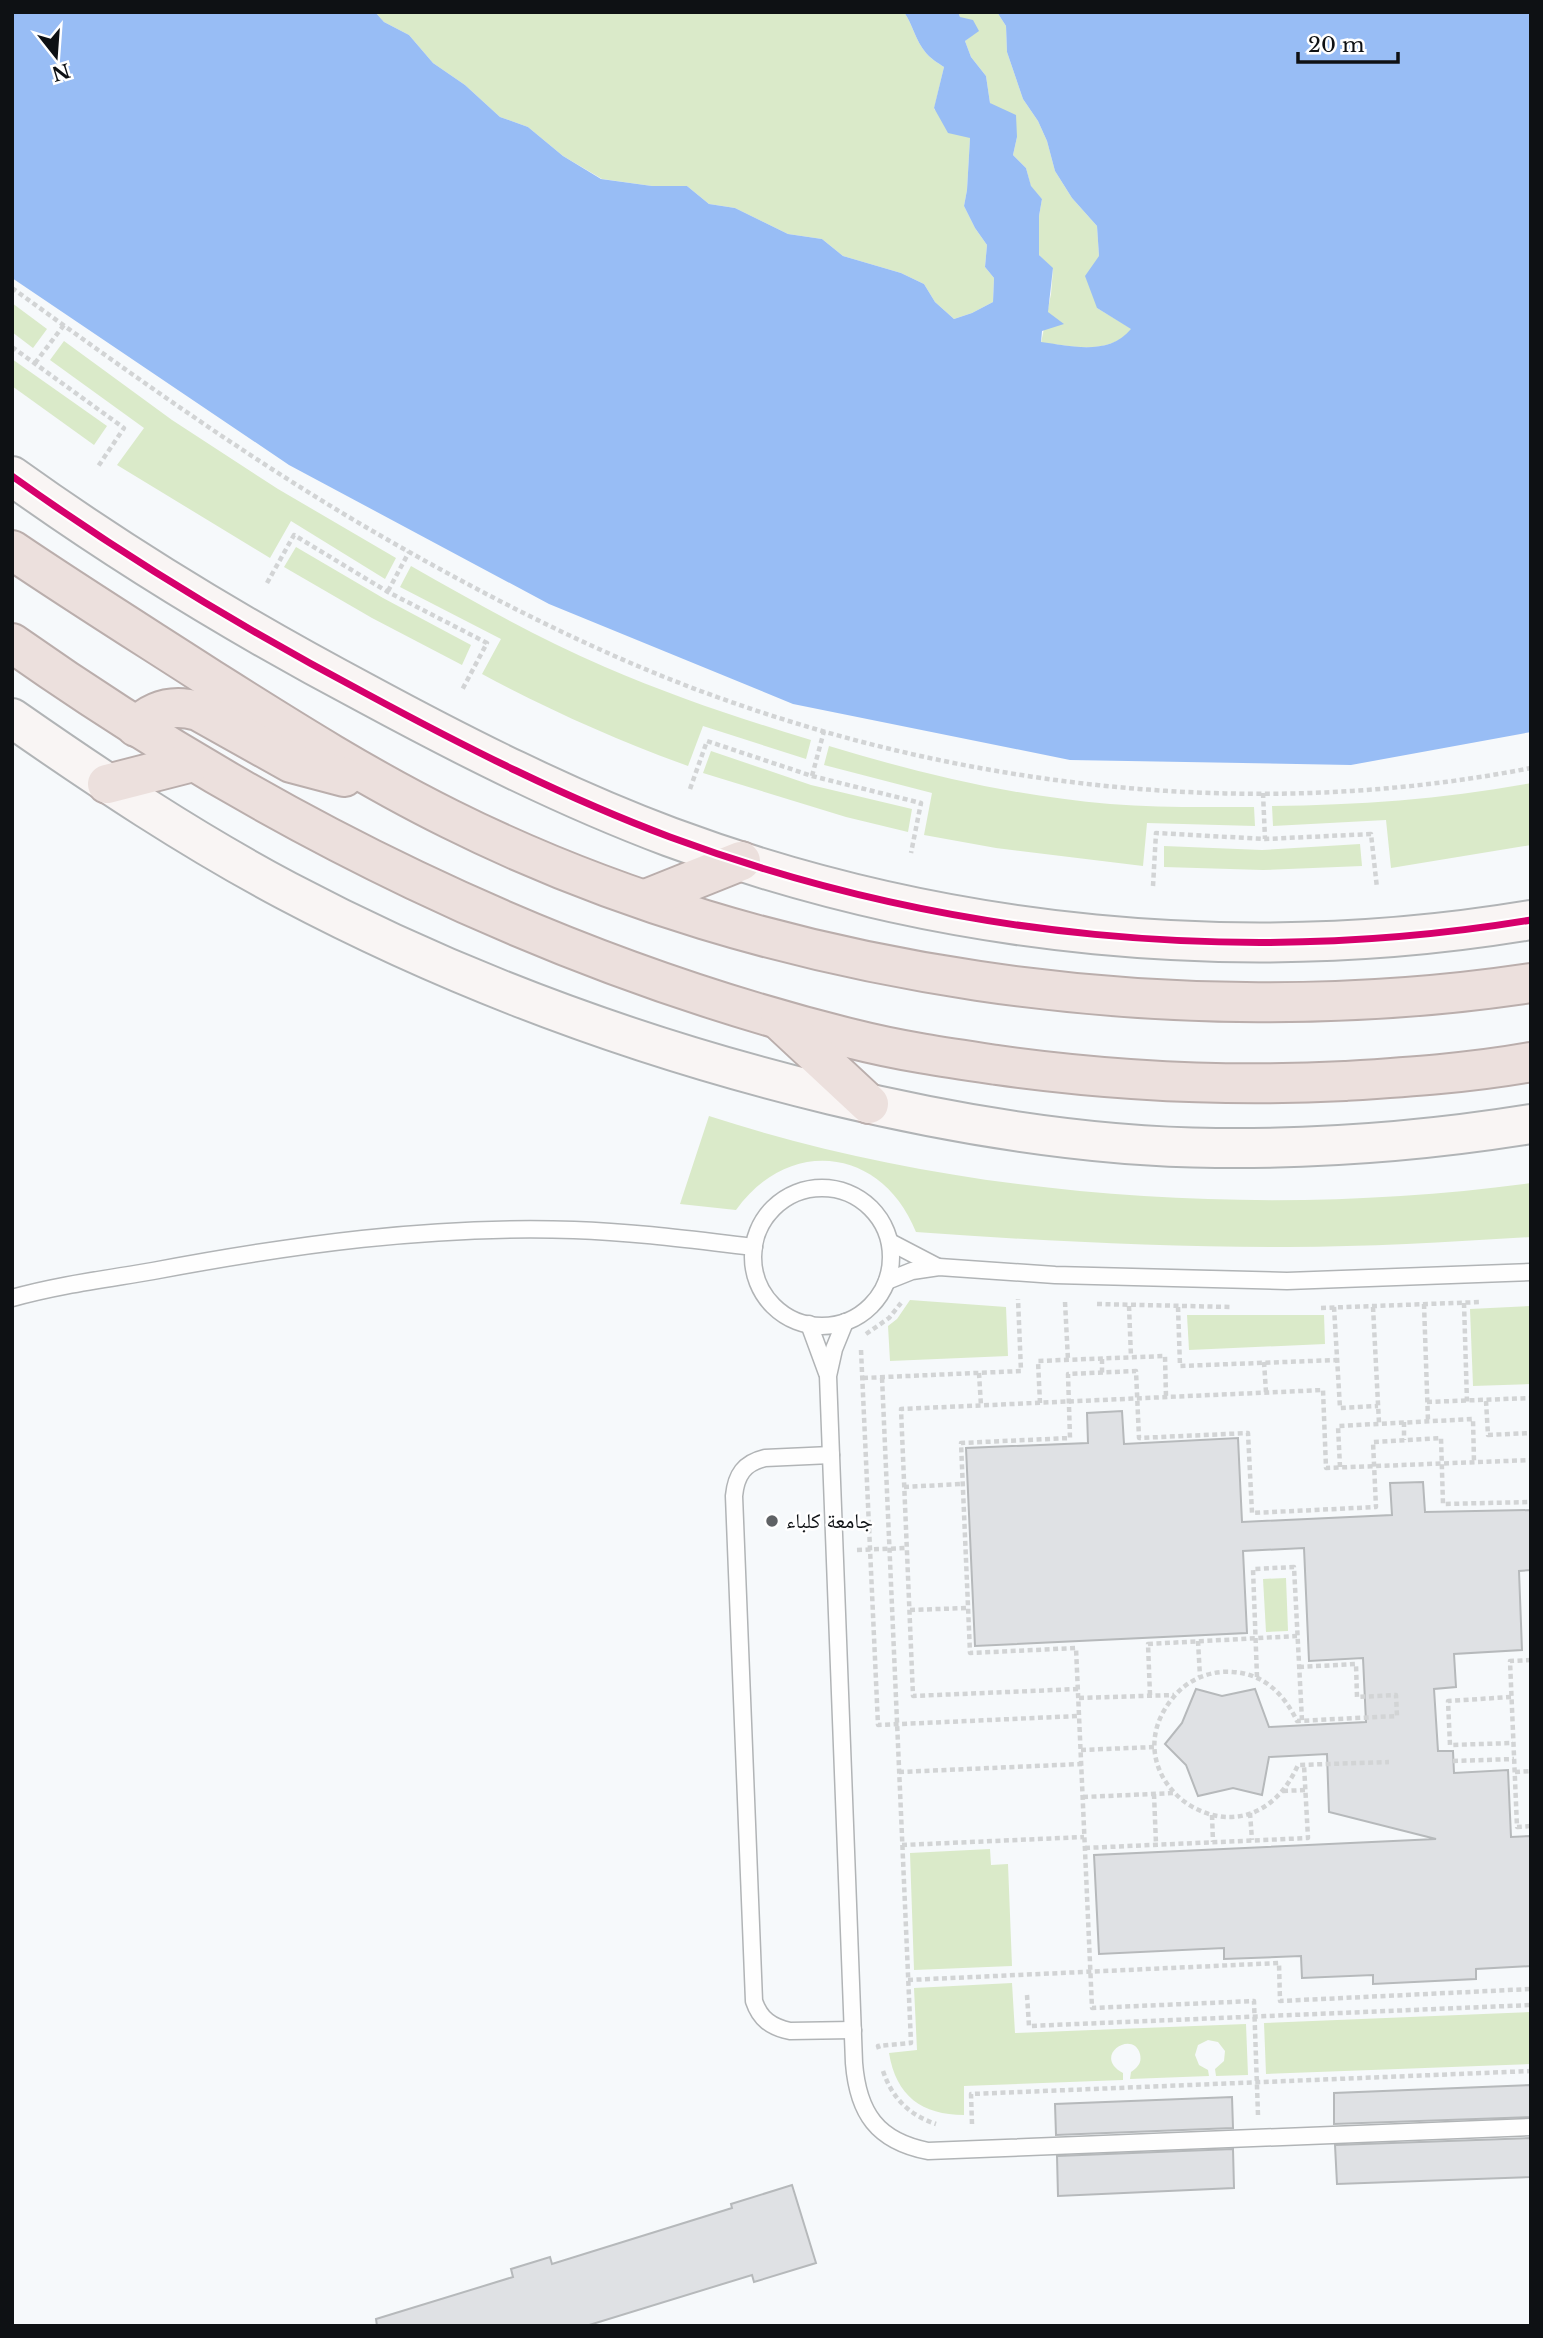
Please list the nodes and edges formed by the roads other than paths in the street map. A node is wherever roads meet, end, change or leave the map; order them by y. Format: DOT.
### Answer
graph roads {
  1 [pos="12,476"];
  2 [pos="12,550"];
  3 [pos="12,643"];
  4 [pos="12,718"];
  5 [pos="136,727"];
  6 [pos="194,762"];
  7 [pos="373,780"];
  8 [pos="107,784"];
  9 [pos="741,862"];
  10 [pos="646,899"];
  11 [pos="1531,920"];
  12 [pos="1531,983"];
  13 [pos="776,1018"];
  14 [pos="1525,1066"];
  15 [pos="869,1104"];
  16 [pos="1531,1124"];
  17 [pos="890,1242"];
  18 [pos="754,1247"];
  19 [pos="939,1267"];
  20 [pos="1531,1272"];
  21 [pos="887,1281"];
  22 [pos="12,1298"];
  23 [pos="845,1322"];
  24 [pos="809,1324"];
  25 [pos="828,1376"];
  26 [pos="831,1455"];
  27 [pos="853,2030"];
  28 [pos="1531,2127"];
  1 -- 9 [label="street"];
  2 -- 7 [label="highway"];
  3 -- 5 [label="highway"];
  4 -- 8 [label="street"];
  5 -- 6 [label="highway"];
  5 -- 7 [label="highway"];
  6 -- 8 [label="highway"];
  6 -- 13 [label="highway"];
  7 -- 10 [label="highway"];
  8 -- 15 [label="street"];
  9 -- 10 [label="highway"];
  9 -- 11 [label="street"];
  10 -- 12 [label="highway"];
  13 -- 14 [label="highway"];
  13 -- 15 [label="highway"];
  15 -- 16 [label="street"];
  17 -- 18 [label="lane"];
  17 -- 19 [label="lane"];
  17 -- 21 [label="lane"];
  18 -- 22 [label="lane"];
  18 -- 24 [label="lane"];
  19 -- 20 [label="lane"];
  19 -- 21 [label="lane"];
  21 -- 23 [label="lane"];
  23 -- 24 [label="lane"];
  23 -- 25 [label="lane"];
  24 -- 25 [label="lane"];
  25 -- 26 [label="lane"];
  26 -- 27 [label="lane"];
  26 -- 27 [label="lane"];
  27 -- 28 [label="lane"];
}
